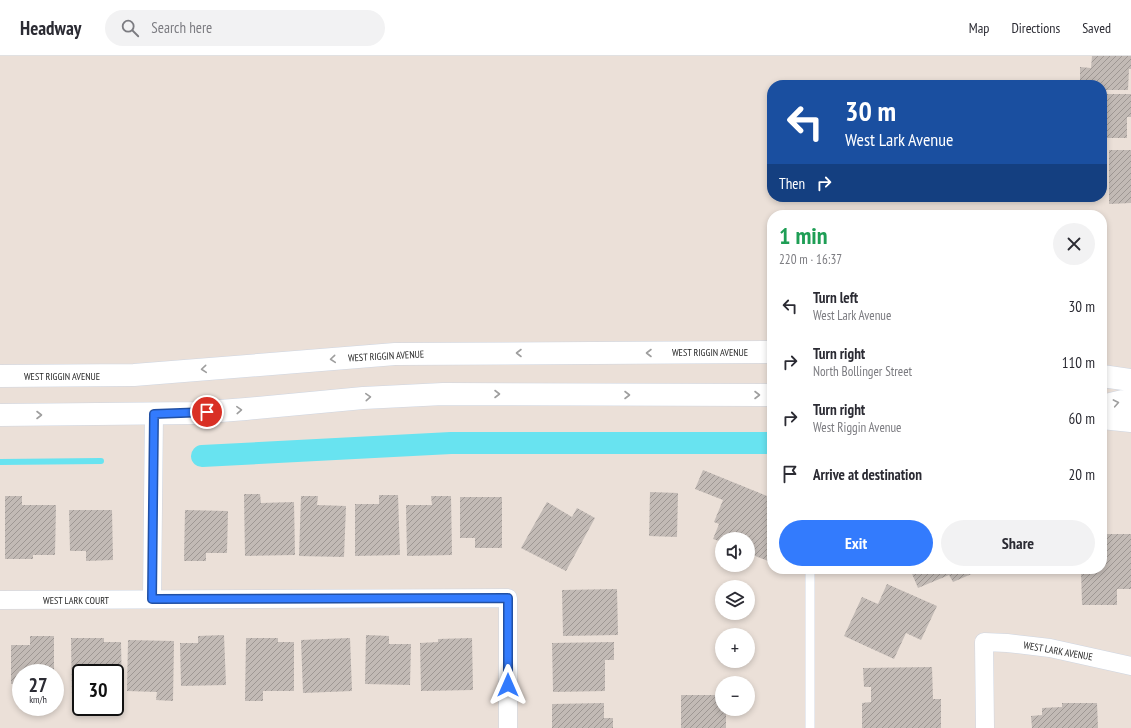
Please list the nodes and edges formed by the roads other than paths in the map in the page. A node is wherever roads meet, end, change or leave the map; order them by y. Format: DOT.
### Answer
graph roads {
  1 [pos="767,352"];
  2 [pos="0,376"];
  3 [pos="1107,377"];
  4 [pos="1131,380"];
  5 [pos="767,395"];
  6 [pos="1131,402"];
  7 [pos="1107,405"];
  8 [pos="154,414"];
  9 [pos="0,415"];
  10 [pos="1107,419"];
  11 [pos="1131,421"];
  12 [pos="810,574"];
  13 [pos="152,599"];
  14 [pos="0,600"];
  15 [pos="1131,666"];
  16 [pos="508,728"];
  17 [pos="810,728"];
  18 [pos="985,728"];
  1 -- 2 [label="main road, WEST RIGGIN AVENUE, one-way"];
  3 -- 4 [label="main road"];
  8 -- 5 [label="main road, one-way"];
  7 -- 6 [label="main road, one-way"];
  9 -- 8 [label="main road, one-way"];
  8 -- 13 [label="street"];
  10 -- 11 [label="main road"];
  12 -- 17 [label="lane"];
  13 -- 14 [label="street, WEST LARK COURT"];
  13 -- 16 [label="street"];
  15 -- 18 [label="street, WEST LARK AVENUE"];
}
